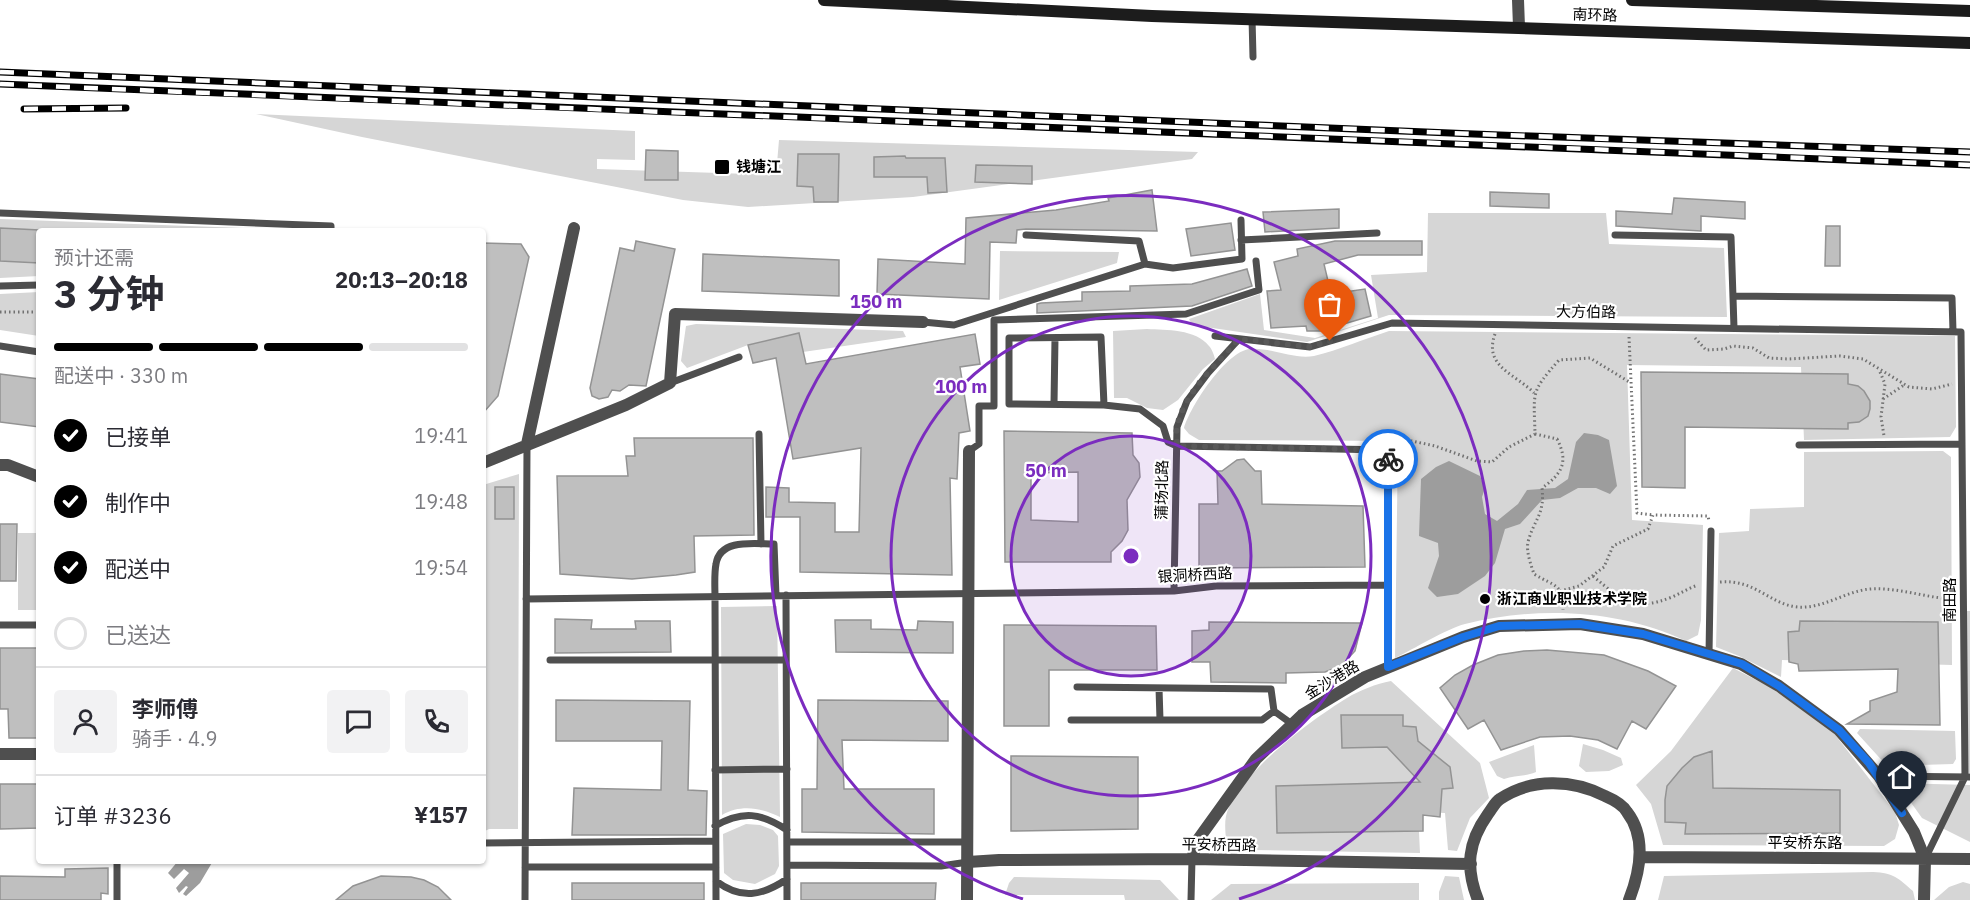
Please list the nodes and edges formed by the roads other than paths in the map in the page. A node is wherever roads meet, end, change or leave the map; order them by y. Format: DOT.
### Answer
graph roads {
  1 [pos="824,0"];
  2 [pos="1518,0"];
  3 [pos="1632,0"];
  4 [pos="1970,11"];
  5 [pos="1252,18"];
  6 [pos="1519,27"];
  7 [pos="1970,44"];
  8 [pos="1252,57"];
  9 [pos="0,213"];
  10 [pos="1241,220"];
  11 [pos="331,228"];
  12 [pos="574,228"];
  13 [pos="1377,233"];
  14 [pos="1026,235"];
  15 [pos="1615,235"];
  16 [pos="1241,240"];
  17 [pos="1256,261"];
  18 [pos="1145,264"];
  19 [pos="36,285"];
  20 [pos="0,286"];
  21 [pos="1733,296"];
  22 [pos="923,322"];
  23 [pos="1734,328"];
  24 [pos="1957,331"];
  25 [pos="1215,336"];
  26 [pos="1055,338"];
  27 [pos="1239,339"];
  28 [pos="0,346"];
  29 [pos="36,352"];
  30 [pos="739,357"];
  31 [pos="670,383"];
  32 [pos="1054,404"];
  33 [pos="1104,405"];
  34 [pos="759,434"];
  35 [pos="527,444"];
  36 [pos="1962,444"];
  37 [pos="1799,445"];
  38 [pos="1177,446"];
  39 [pos="969,451"];
  40 [pos="486,462"];
  41 [pos="0,465"];
  42 [pos="36,476"];
  43 [pos="1711,531"];
  44 [pos="761,544"];
  45 [pos="1387,585"];
  46 [pos="1174,591"];
  47 [pos="969,593"];
  48 [pos="776,596"];
  49 [pos="786,596"];
  50 [pos="715,598"];
  51 [pos="526,599"];
  52 [pos="1967,599"];
  53 [pos="0,625"];
  54 [pos="36,625"];
  55 [pos="1709,654"];
  56 [pos="550,660"];
  57 [pos="715,660"];
  58 [pos="786,660"];
  59 [pos="1388,667"];
  60 [pos="1077,687"];
  61 [pos="1159,688"];
  62 [pos="1274,711"];
  63 [pos="1071,720"];
  64 [pos="1160,720"];
  65 [pos="1293,724"];
  66 [pos="0,753"];
  67 [pos="36,754"];
  68 [pos="787,769"];
  69 [pos="715,770"];
  70 [pos="1879,776"];
  71 [pos="1967,777"];
  72 [pos="715,826"];
  73 [pos="787,830"];
  74 [pos="715,841"];
  75 [pos="525,842"];
  76 [pos="787,842"];
  77 [pos="968,842"];
  78 [pos="486,843"];
  79 [pos="1640,857"];
  80 [pos="1192,859"];
  81 [pos="1924,859"];
  82 [pos="1970,860"];
  83 [pos="968,862"];
  84 [pos="117,864"];
  85 [pos="1471,864"];
  86 [pos="787,865"];
  87 [pos="525,867"];
  88 [pos="716,867"];
  89 [pos="787,879"];
  90 [pos="716,881"];
  91 [pos="117,900"];
  92 [pos="525,900"];
  93 [pos="716,900"];
  94 [pos="787,900"];
  95 [pos="968,900"];
  96 [pos="1191,900"];
  97 [pos="1478,900"];
  98 [pos="1629,900"];
  99 [pos="1924,900"];
  1 -- 5 [label="main road, 南环路"];
  2 -- 6 [label="street"];
  3 -- 4 [label="main road, 南环路"];
  5 -- 6 [label="main road, 南环路"];
  5 -- 8 [label="lane"];
  6 -- 7 [label="main road, 南环路"];
  9 -- 11 [label="lane"];
  10 -- 16 [label="lane"];
  12 -- 35 [label="street"];
  13 -- 16 [label="lane"];
  14 -- 18 [label="lane"];
  15 -- 21 [label="lane"];
  16 -- 18 [label="lane"];
  17 -- 39 [label="lane"];
  18 -- 22 [label="lane"];
  19 -- 20 [label="lane"];
  21 -- 23 [label="lane"];
  21 -- 24 [label="lane, 南田路"];
  22 -- 31 [label="street"];
  23 -- 24 [label="lane, 大方伯路"];
  23 -- 27 [label="lane, 大方伯路"];
  24 -- 36 [label="lane, 南田路"];
  25 -- 27 [label="lane, 大方伯路"];
  26 -- 32 [label="lane"];
  26 -- 32 [label="lane"];
  26 -- 33 [label="lane"];
  27 -- 38 [label="lane, 蒲场北路"];
  28 -- 29 [label="lane"];
  30 -- 31 [label="lane"];
  31 -- 35 [label="street"];
  32 -- 33 [label="lane"];
  33 -- 38 [label="lane"];
  34 -- 44 [label="lane"];
  35 -- 40 [label="street"];
  35 -- 51 [label="lane"];
  36 -- 37 [label="lane"];
  36 -- 52 [label="lane, 南田路"];
  38 -- 45 [label="lane"];
  38 -- 46 [label="lane, 蒲场北路"];
  39 -- 47 [label="street"];
  41 -- 42 [label="street"];
  43 -- 55 [label="lane"];
  44 -- 48 [label="lane"];
  44 -- 50 [label="lane"];
  45 -- 46 [label="lane, 银洞桥西路"];
  45 -- 59 [label="lane"];
  46 -- 47 [label="lane, 银洞桥西路"];
  47 -- 49 [label="lane, 银洞桥西路"];
  47 -- 77 [label="street"];
  48 -- 49 [label="lane, 银洞桥西路"];
  48 -- 50 [label="lane, 银洞桥西路"];
  49 -- 58 [label="lane"];
  50 -- 51 [label="lane, 银洞桥西路"];
  50 -- 57 [label="lane"];
  51 -- 75 [label="lane"];
  52 -- 71 [label="lane, 南田路"];
  53 -- 54 [label="lane"];
  55 -- 59 [label="street, 金沙港路"];
  55 -- 70 [label="street, 金沙港路"];
  56 -- 57 [label="lane"];
  57 -- 58 [label="lane"];
  57 -- 69 [label="lane"];
  58 -- 68 [label="lane"];
  59 -- 65 [label="street, 金沙港路"];
  60 -- 61 [label="lane"];
  61 -- 62 [label="lane"];
  61 -- 64 [label="lane"];
  62 -- 64 [label="lane"];
  62 -- 65 [label="lane"];
  63 -- 64 [label="lane"];
  65 -- 80 [label="street, 金沙港路"];
  66 -- 67 [label="street"];
  68 -- 69 [label="lane"];
  68 -- 73 [label="lane"];
  69 -- 72 [label="lane"];
  70 -- 71 [label="lane"];
  70 -- 81 [label="street, 金沙港路"];
  71 -- 81 [label="lane, 南田路"];
  72 -- 73 [label="lane"];
  72 -- 74 [label="lane"];
  73 -- 76 [label="lane"];
  74 -- 75 [label="lane"];
  74 -- 88 [label="lane"];
  75 -- 78 [label="lane"];
  75 -- 87 [label="lane"];
  76 -- 77 [label="lane"];
  76 -- 86 [label="lane"];
  77 -- 83 [label="street"];
  79 -- 81 [label="street, 平安桥东路"];
  79 -- 85 [label="street"];
  79 -- 98 [label="street"];
  80 -- 83 [label="street, 平安桥西路"];
  80 -- 85 [label="street, 平安桥西路"];
  80 -- 96 [label="lane"];
  81 -- 82 [label="street, 平安桥东路"];
  81 -- 99 [label="street"];
  83 -- 86 [label="lane"];
  83 -- 95 [label="street"];
  84 -- 91 [label="lane"];
  85 -- 97 [label="street"];
  86 -- 89 [label="lane"];
  87 -- 88 [label="lane"];
  87 -- 92 [label="lane"];
  88 -- 90 [label="lane"];
  89 -- 90 [label="lane"];
  89 -- 94 [label="lane"];
  90 -- 93 [label="lane"];
}
